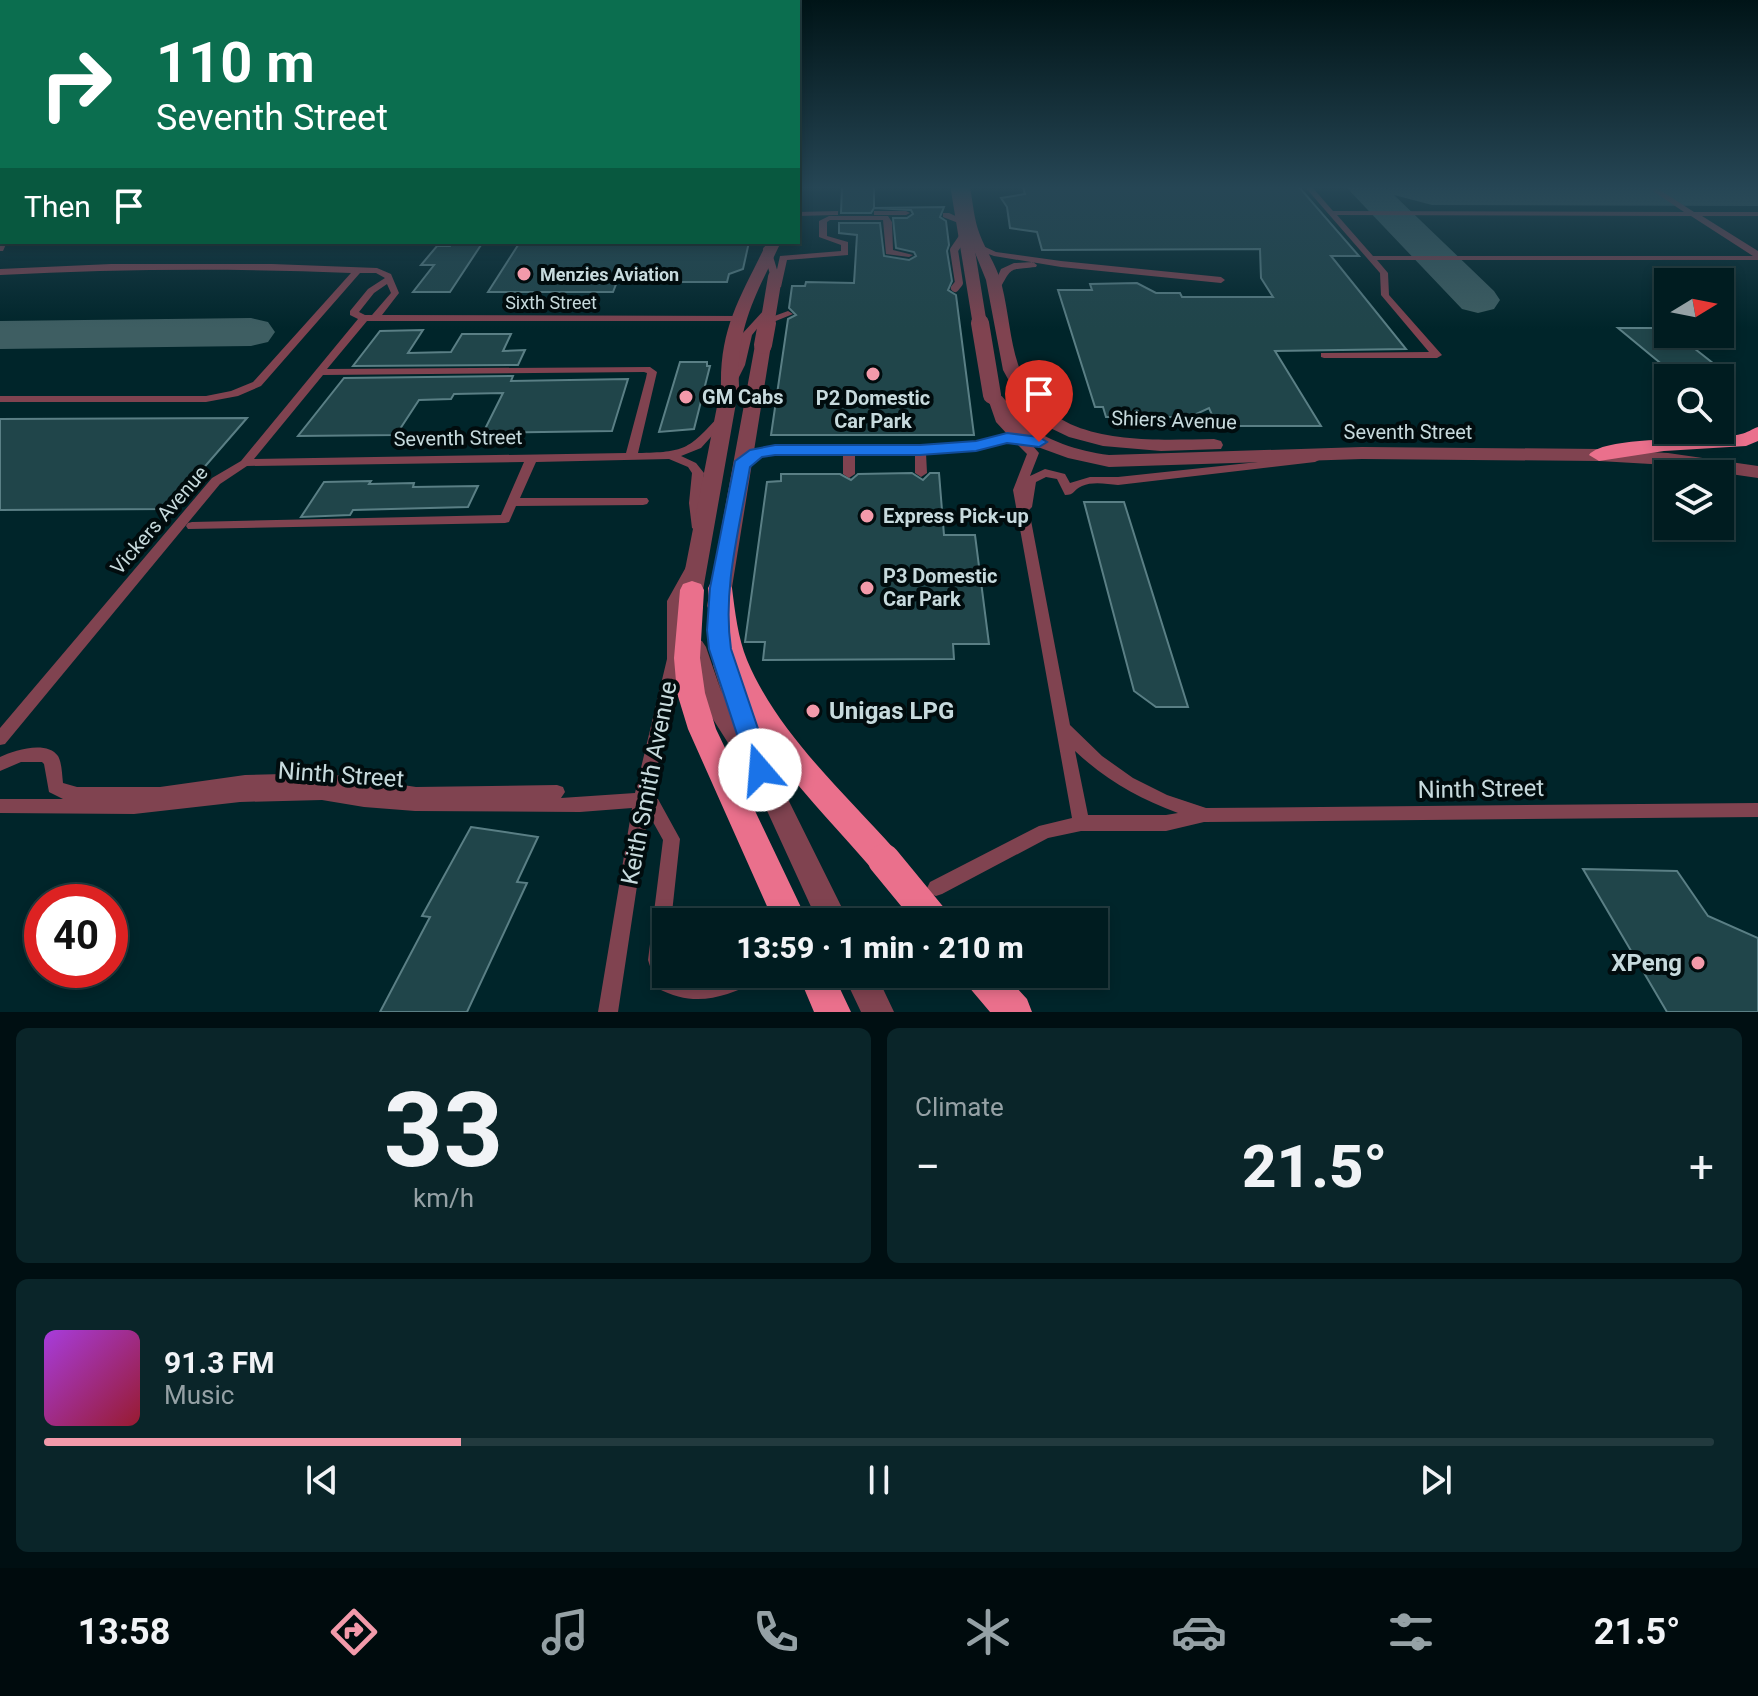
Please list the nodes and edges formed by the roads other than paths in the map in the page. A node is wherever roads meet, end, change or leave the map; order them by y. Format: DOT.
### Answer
graph roads {
  1 [pos="823,234"];
  2 [pos="888,234"];
  3 [pos="965,234"];
  4 [pos="969,234"];
  5 [pos="971,234"];
  6 [pos="1349,234"];
  7 [pos="1724,234"];
  8 [pos="765,244"];
  9 [pos="773,244"];
  10 [pos="782,244"];
  11 [pos="980,248"];
  12 [pos="909,255"];
  13 [pos="952,255"];
  14 [pos="1758,256"];
  15 [pos="1370,258"];
  16 [pos="989,263"];
  17 [pos="1061,264"];
  18 [pos="357,271"];
  19 [pos="0,272"];
  20 [pos="775,277"];
  21 [pos="389,279"];
  22 [pos="1221,280"];
  23 [pos="955,288"];
  24 [pos="996,289"];
  25 [pos="788,314"];
  26 [pos="369,318"];
  27 [pos="738,318"];
  28 [pos="753,326"];
  29 [pos="1324,355"];
  30 [pos="319,372"];
  31 [pos="730,386"];
  32 [pos="992,395"];
  33 [pos="0,399"];
  34 [pos="724,417"];
  35 [pos="1758,433"];
  36 [pos="1021,439"];
  37 [pos="849,449"];
  38 [pos="1058,449"];
  39 [pos="920,450"];
  40 [pos="1362,453"];
  41 [pos="1599,455"];
  42 [pos="671,456"];
  43 [pos="631,457"];
  44 [pos="531,459"];
  45 [pos="245,463"];
  46 [pos="742,465"];
  47 [pos="1758,472"];
  48 [pos="921,473"];
  49 [pos="849,474"];
  50 [pos="643,501"];
  51 [pos="512,502"];
  52 [pos="192,526"];
  53 [pos="1025,526"];
  54 [pos="699,555"];
  55 [pos="706,589"];
  56 [pos="1063,727"];
  57 [pos="0,739"];
  58 [pos="0,764"];
  59 [pos="557,792"];
  60 [pos="642,800"];
  61 [pos="0,806"];
  62 [pos="1758,810"];
  63 [pos="1204,815"];
  64 [pos="1081,823"];
  65 [pos="936,888"];
  66 [pos="663,908"];
  67 [pos="785,908"];
  68 [pos="827,908"];
  69 [pos="923,908"];
  70 [pos="681,988"];
  71 [pos="713,988"];
  72 [pos="822,988"];
  73 [pos="866,988"];
  74 [pos="993,988"];
  75 [pos="608,1012"];
  76 [pos="833,1012"];
  77 [pos="878,1012"];
  78 [pos="1014,1012"];
  1 -- 28 [label="lane"];
  2 -- 12 [label="lane"];
  3 -- 23 [label="lane, bridge"];
  4 -- 32 [label="street, Shiers Avenue, bridge"];
  5 -- 11 [label="street, Shiers Avenue"];
  6 -- 15 [label="lane"];
  7 -- 14 [label="lane"];
  8 -- 20 [label="lane, bridge"];
  9 -- 27 [label="street, Keith Smith Avenue"];
  10 -- 20 [label="street, Keith Smith Avenue"];
  11 -- 16 [label="street, Shiers Avenue"];
  11 -- 17 [label="lane"];
  13 -- 16 [label="lane"];
  14 -- 15 [label="lane"];
  15 -- 29 [label="lane"];
  16 -- 24 [label="street, Shiers Avenue"];
  17 -- 22 [label="lane"];
  17 -- 24 [label="lane"];
  18 -- 19 [label="lane"];
  18 -- 21 [label="lane"];
  18 -- 33 [label="lane"];
  20 -- 46 [label="street, Keith Smith Avenue, bridge"];
  21 -- 26 [label="lane, Vickers Avenue"];
  21 -- 26 [label="lane"];
  24 -- 40 [label="street, Shiers Avenue"];
  25 -- 28 [label="lane"];
  26 -- 27 [label="lane, Sixth Street"];
  26 -- 30 [label="lane, Vickers Avenue"];
  27 -- 31 [label="street, Keith Smith Avenue"];
  28 -- 31 [label="lane"];
  30 -- 43 [label="lane"];
  30 -- 45 [label="lane, Vickers Avenue"];
  31 -- 34 [label="street, Keith Smith Avenue"];
  32 -- 36 [label="lane"];
  32 -- 38 [label="street, Seventh Street"];
  34 -- 42 [label="lane, Seventh Street"];
  34 -- 54 [label="street, Keith Smith Avenue"];
  35 -- 41 [label="highway"];
  36 -- 38 [label="lane, Seventh Street"];
  36 -- 39 [label="lane, Seventh Street"];
  36 -- 53 [label="lane"];
  37 -- 39 [label="lane, Seventh Street"];
  37 -- 46 [label="lane, Seventh Street"];
  37 -- 49 [label="lane"];
  38 -- 40 [label="street, Seventh Street"];
  39 -- 48 [label="lane"];
  40 -- 41 [label="street, Seventh Street"];
  40 -- 53 [label="lane"];
  41 -- 47 [label="street, Seventh Street"];
  42 -- 43 [label="lane, Seventh Street"];
  42 -- 54 [label="lane"];
  43 -- 44 [label="lane, Seventh Street"];
  44 -- 45 [label="lane, Seventh Street"];
  44 -- 51 [label="lane"];
  45 -- 57 [label="lane, Vickers Avenue"];
  46 -- 55 [label="street, Keith Smith Avenue"];
  50 -- 51 [label="lane"];
  51 -- 52 [label="lane"];
  53 -- 56 [label="lane"];
  54 -- 55 [label="street, Keith Smith Avenue"];
  54 -- 60 [label="lane, Keith Smith Avenue"];
  55 -- 67 [label="highway"];
  55 -- 68 [label="street, Keith Smith Avenue"];
  55 -- 69 [label="highway, bridge"];
  56 -- 63 [label="lane, Ninth Street"];
  56 -- 64 [label="lane"];
  58 -- 59 [label="lane"];
  60 -- 61 [label="lane, Ninth Street"];
  60 -- 66 [label="lane"];
  60 -- 75 [label="lane, Keith Smith Avenue"];
  62 -- 63 [label="lane, Ninth Street"];
  63 -- 64 [label="lane, Ninth Street"];
  64 -- 65 [label="lane, Ninth Street"];
  70 -- 71 [label="lane"];
  72 -- 76 [label="highway"];
  73 -- 77 [label="street"];
  74 -- 78 [label="highway"];
}
